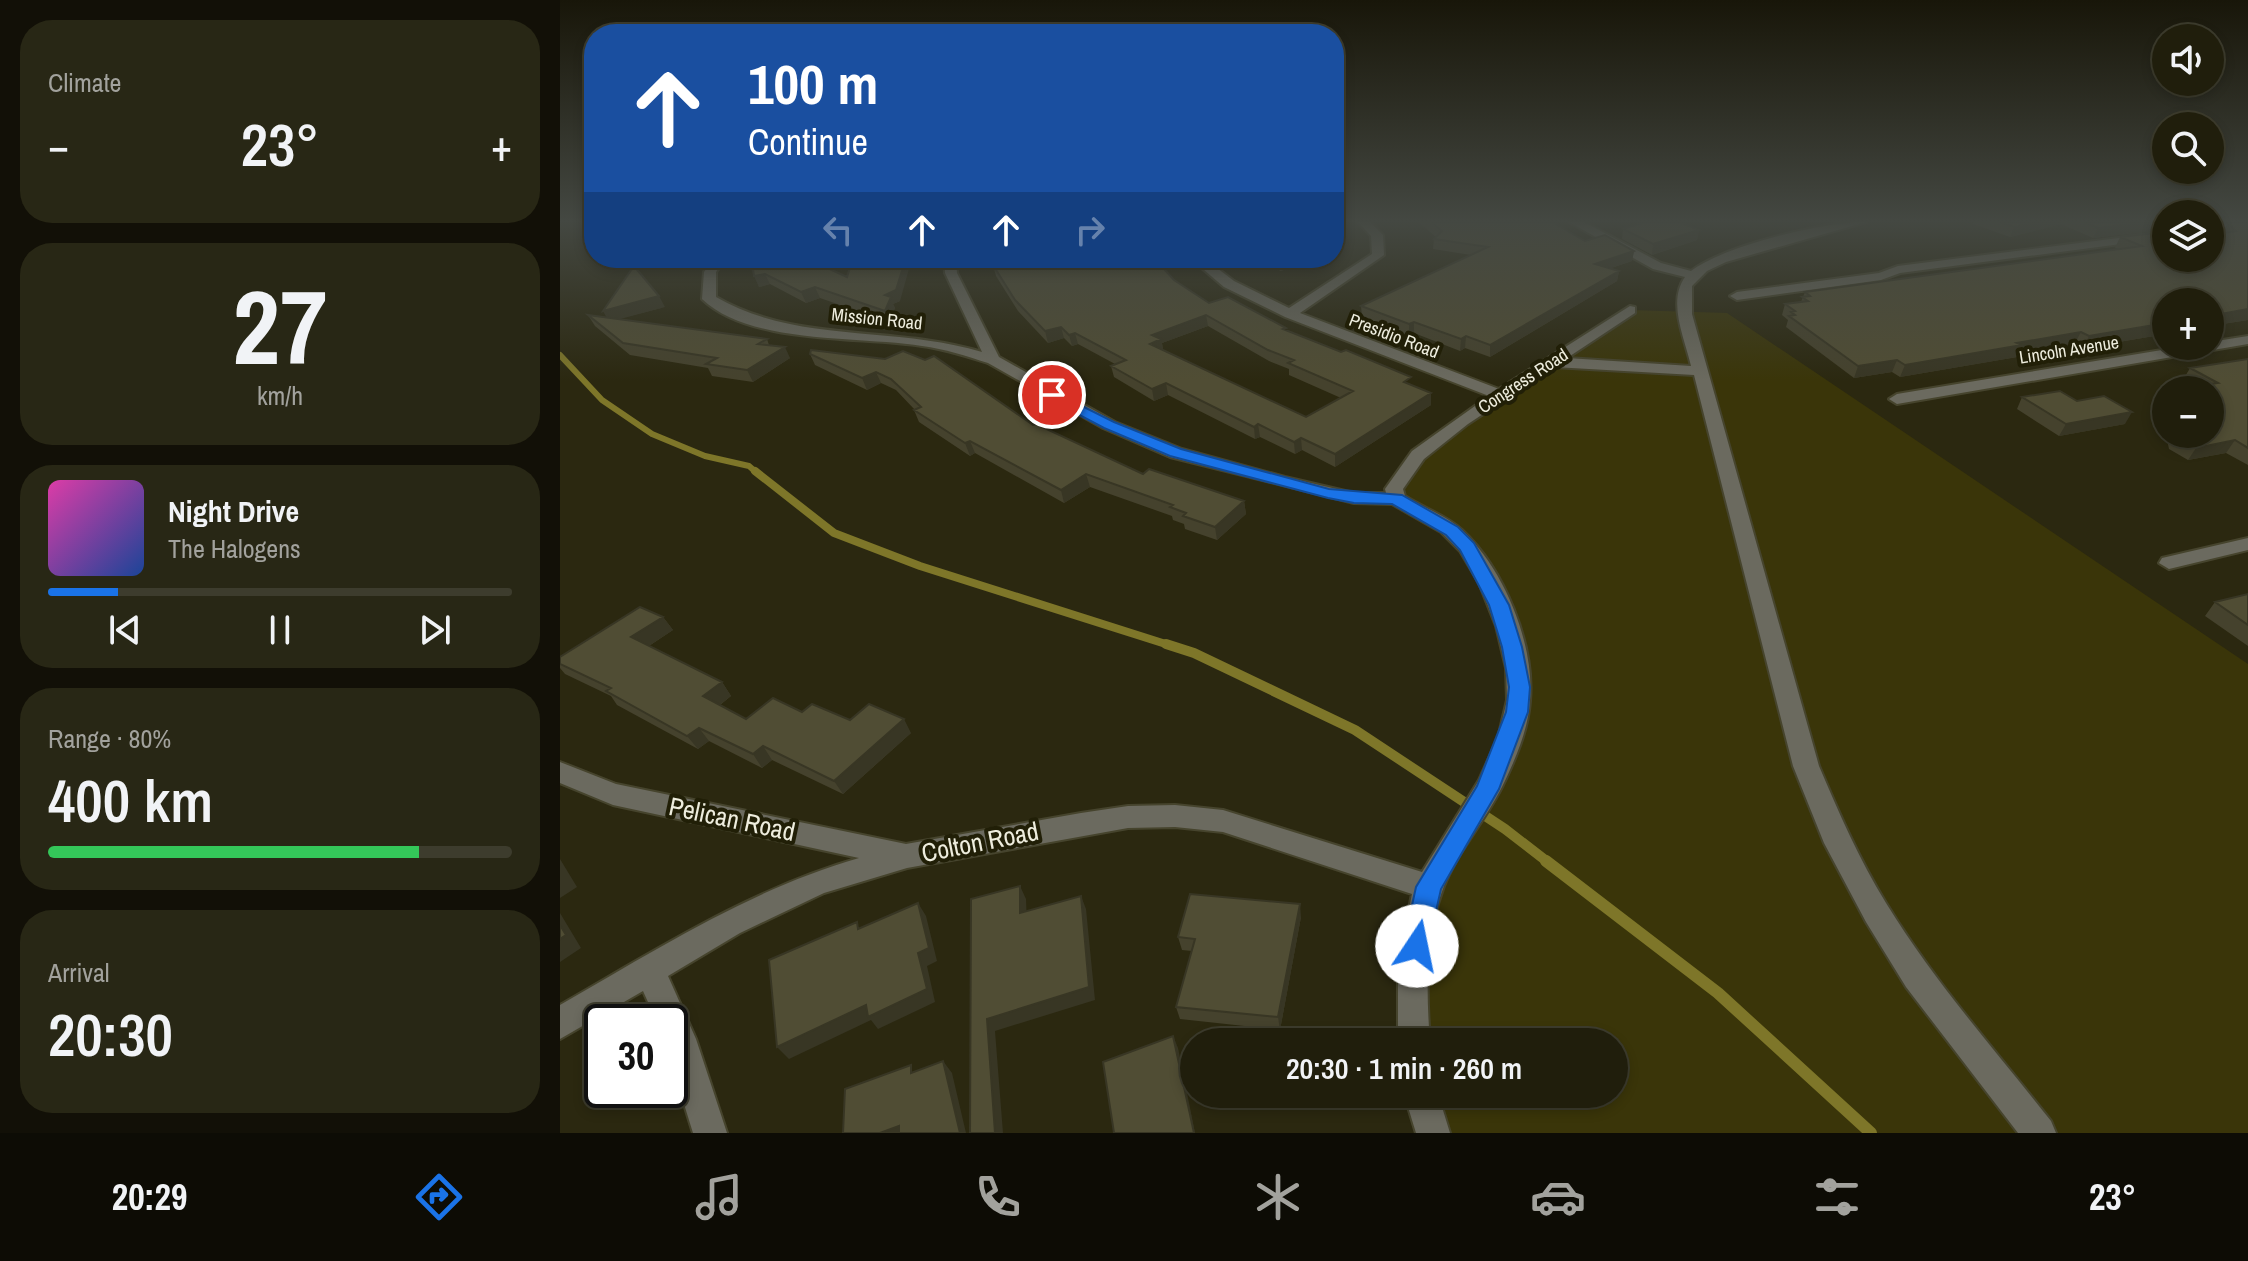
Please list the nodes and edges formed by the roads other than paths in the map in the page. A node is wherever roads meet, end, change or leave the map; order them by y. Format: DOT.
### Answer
graph roads {
  1 [pos="710,275"];
  2 [pos="952,275"];
  3 [pos="1217,275"];
  4 [pos="1348,275"];
  5 [pos="1672,275"];
  6 [pos="1698,275"];
  7 [pos="1884,275"];
  8 [pos="1688,284"];
  9 [pos="1737,296"];
  10 [pos="1630,310"];
  11 [pos="1290,314"];
  12 [pos="974,321"];
  13 [pos="2248,340"];
  14 [pos="918,341"];
  15 [pos="993,360"];
  16 [pos="1553,362"];
  17 [pos="1701,371"];
  18 [pos="1500,395"];
  19 [pos="1897,399"];
  20 [pos="1396,499"];
  21 [pos="2248,544"];
  22 [pos="2169,563"];
  23 [pos="560,772"];
  24 [pos="907,856"];
  25 [pos="1429,887"];
  26 [pos="649,969"];
  27 [pos="560,1023"];
  28 [pos="1414,1028"];
  29 [pos="1425,1108"];
  30 [pos="710,1133"];
  31 [pos="1433,1133"];
  32 [pos="2039,1133"];
  1 -- 14 [label="street, Mission Road"];
  2 -- 12 [label="street"];
  3 -- 11 [label="street, Presidio Road"];
  4 -- 11 [label="street"];
  5 -- 8 [label="street"];
  6 -- 8 [label="street"];
  7 -- 9 [label="street"];
  8 -- 17 [label="street"];
  10 -- 16 [label="street, Congress Road"];
  11 -- 18 [label="street, Presidio Road"];
  12 -- 14 [label="street"];
  12 -- 15 [label="street"];
  13 -- 19 [label="street, Lincoln Avenue"];
  14 -- 15 [label="street, Mission Road"];
  15 -- 20 [label="street, Mission Road"];
  16 -- 17 [label="street"];
  16 -- 18 [label="street, Congress Road"];
  17 -- 32 [label="street"];
  18 -- 20 [label="street, Congress Road"];
  20 -- 25 [label="street"];
  21 -- 22 [label="street"];
  23 -- 24 [label="street, Pelican Road"];
  24 -- 25 [label="street, Colton Road"];
  24 -- 26 [label="street, Colton Road"];
  25 -- 28 [label="street"];
  26 -- 27 [label="street, Colton Road"];
  26 -- 30 [label="street"];
  29 -- 31 [label="street"];
}
